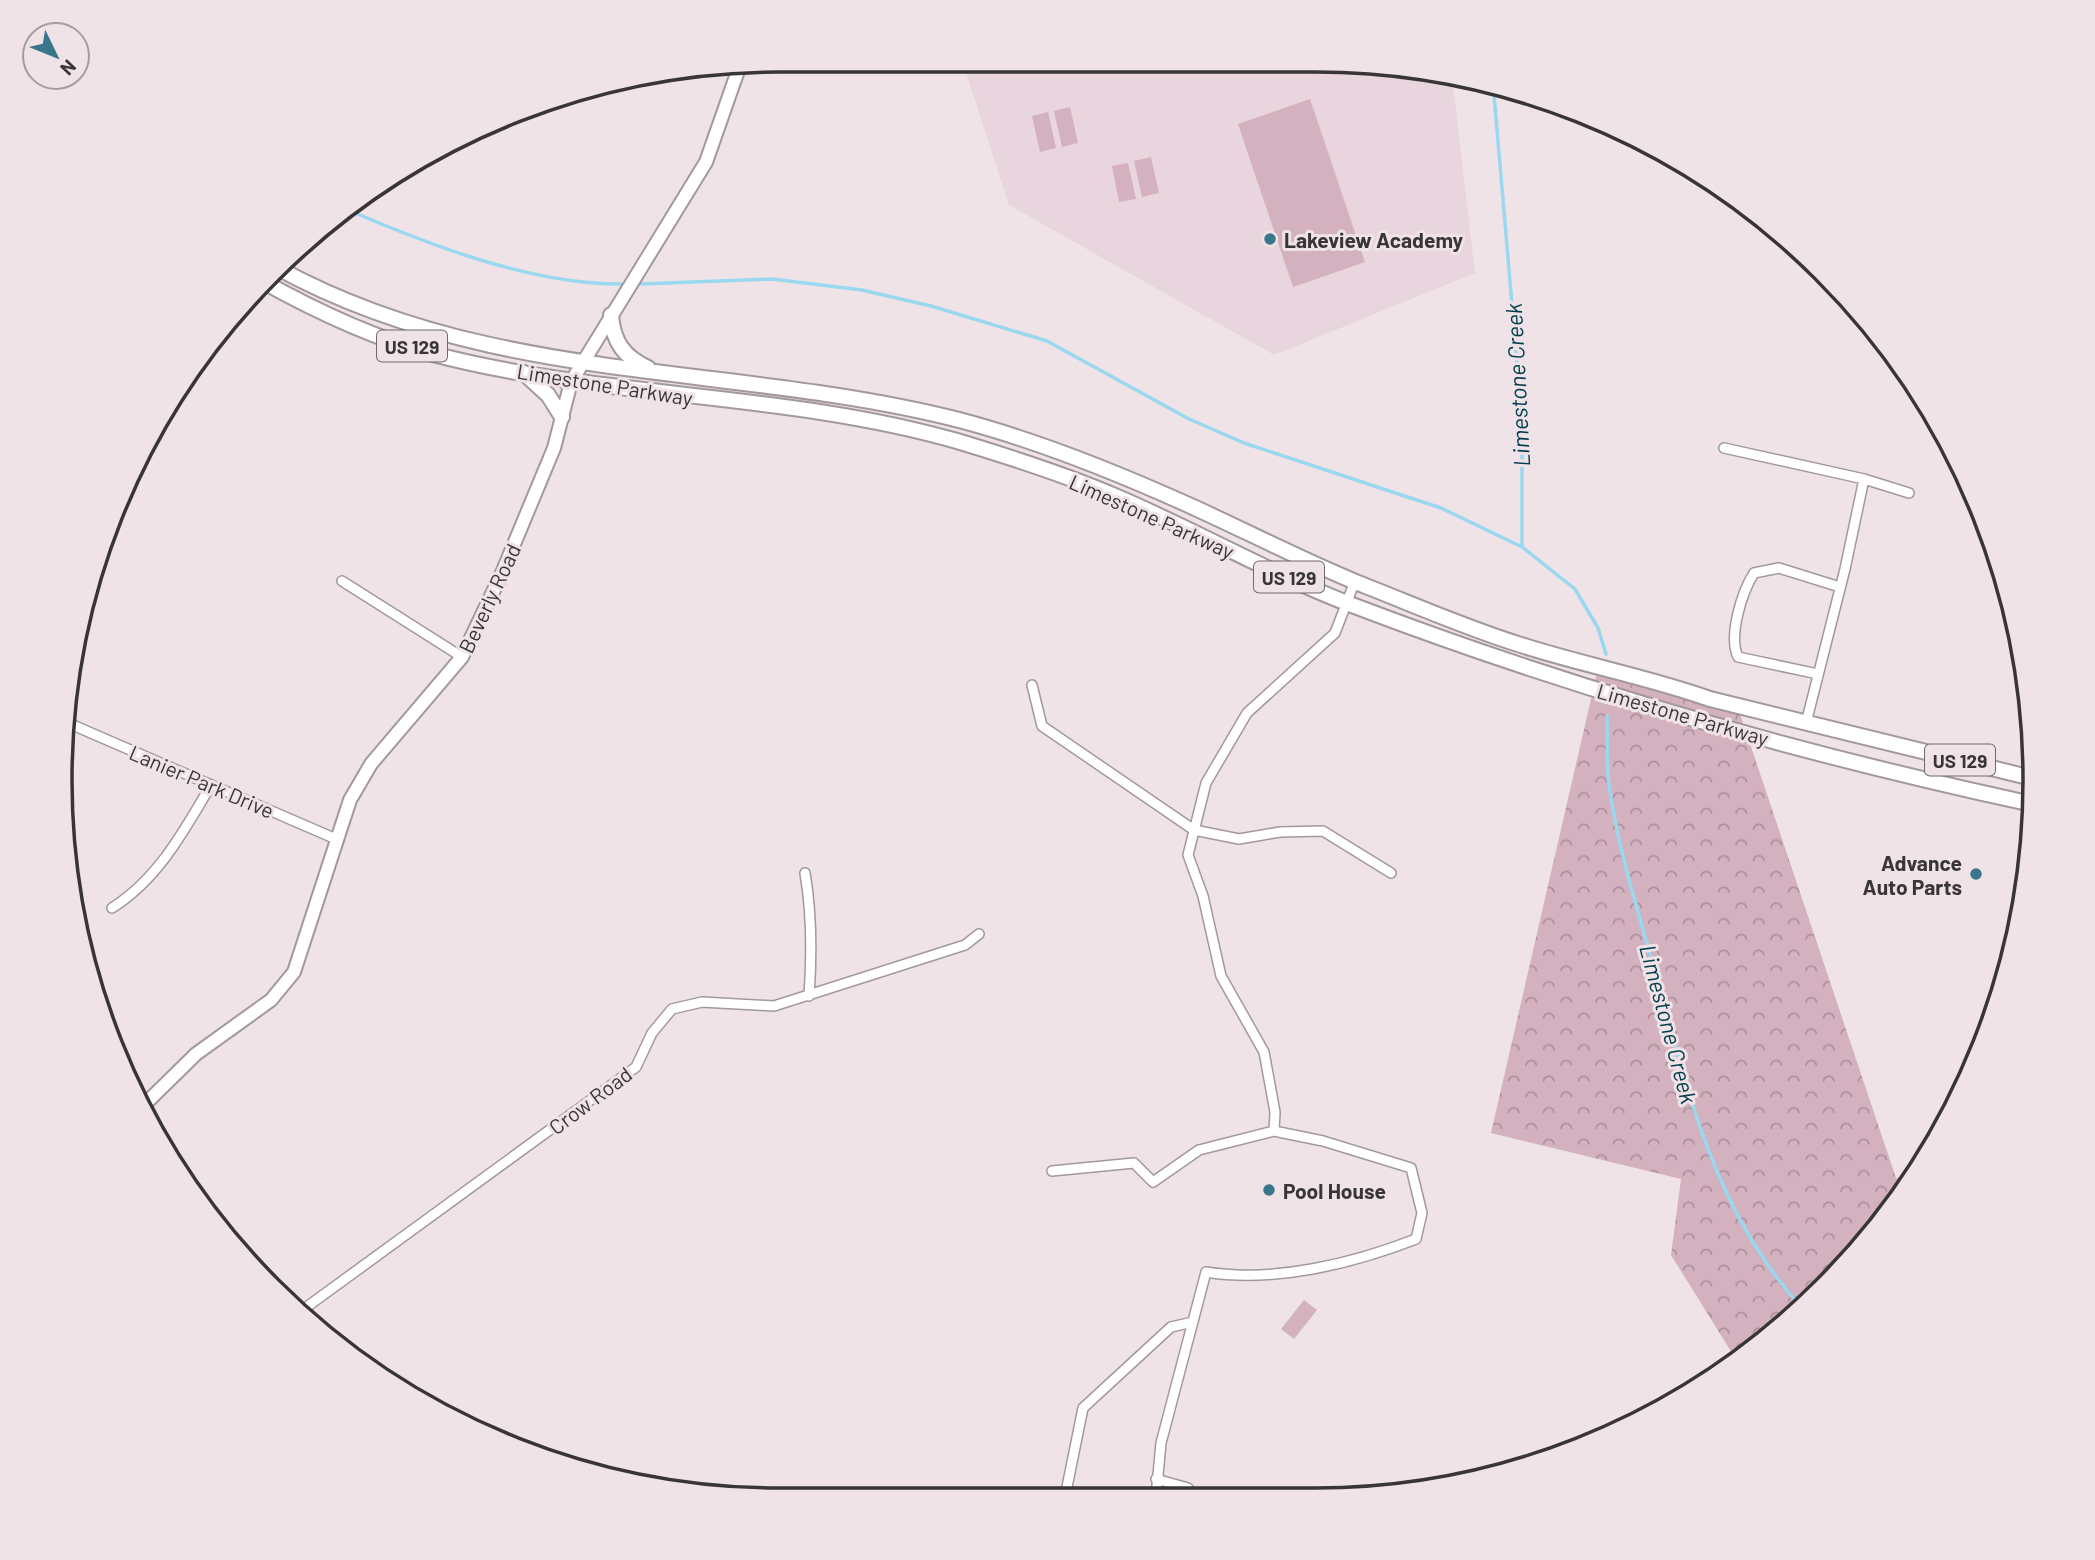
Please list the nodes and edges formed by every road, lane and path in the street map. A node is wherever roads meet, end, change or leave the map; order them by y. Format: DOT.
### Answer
graph roads {
  1 [pos="737,73"];
  2 [pos="287,272"];
  3 [pos="272,287"];
  4 [pos="611,315"];
  5 [pos="580,363"];
  6 [pos="523,372"];
  7 [pos="659,373"];
  8 [pos="571,382"];
  9 [pos="562,417"];
  10 [pos="1724,448"];
  11 [pos="1864,479"];
  12 [pos="1909,493"];
  13 [pos="342,581"];
  14 [pos="1354,581"];
  15 [pos="1840,587"];
  16 [pos="1348,603"];
  17 [pos="463,657"];
  18 [pos="1818,674"];
  19 [pos="1032,685"];
  20 [pos="1806,723"];
  21 [pos="74,726"];
  22 [pos="1800,747"];
  23 [pos="2023,776"];
  24 [pos="211,785"];
  25 [pos="2023,802"];
  26 [pos="1194,830"];
  27 [pos="337,839"];
  28 [pos="805,873"];
  29 [pos="1391,873"];
  30 [pos="112,908"];
  31 [pos="979,934"];
  32 [pos="809,996"];
  33 [pos="149,1100"];
  34 [pos="1274,1131"];
  35 [pos="1052,1171"];
  36 [pos="307,1307"];
  37 [pos="1193,1322"];
  38 [pos="1156,1479"];
  39 [pos="1067,1488"];
  40 [pos="1156,1488"];
  41 [pos="1188,1488"];
  1 -- 4 [label="street, Beverly Road"];
  2 -- 5 [label="main road, Limestone Parkway / US 129"];
  3 -- 6 [label="main road, Limestone Parkway / US 129"];
  4 -- 5 [label="street, Beverly Road"];
  4 -- 7 [label="main road"];
  5 -- 7 [label="main road, Limestone Parkway / US 129"];
  5 -- 8 [label="street, Beverly Road"];
  6 -- 8 [label="main road, Limestone Parkway / US 129"];
  6 -- 9 [label="main road"];
  7 -- 14 [label="main road, Limestone Parkway / US 129"];
  8 -- 9 [label="street, Beverly Road"];
  8 -- 16 [label="main road, Limestone Parkway / US 129"];
  9 -- 17 [label="street, Beverly Road"];
  10 -- 11 [label="street"];
  11 -- 12 [label="street"];
  11 -- 15 [label="street"];
  13 -- 17 [label="street"];
  14 -- 16 [label="street"];
  14 -- 20 [label="main road, Limestone Parkway / US 129"];
  15 -- 18 [label="street"];
  15 -- 18 [label="street"];
  16 -- 22 [label="main road, Limestone Parkway / US 129"];
  16 -- 26 [label="street"];
  17 -- 27 [label="street, Beverly Road"];
  18 -- 20 [label="street"];
  19 -- 26 [label="street"];
  20 -- 22 [label="main road"];
  20 -- 23 [label="main road, Limestone Parkway / US 129"];
  21 -- 24 [label="street, Lanier Park Drive"];
  22 -- 25 [label="main road, Limestone Parkway / US 129"];
  24 -- 27 [label="street, Lanier Park Drive"];
  24 -- 30 [label="street"];
  26 -- 29 [label="street"];
  26 -- 34 [label="street"];
  27 -- 33 [label="street, Beverly Road"];
  28 -- 32 [label="street"];
  31 -- 32 [label="street, Crow Road"];
  32 -- 36 [label="street, Crow Road"];
  34 -- 35 [label="street"];
  34 -- 37 [label="street"];
  37 -- 38 [label="street"];
  37 -- 39 [label="street"];
  38 -- 40 [label="street"];
  38 -- 41 [label="street"];
}
